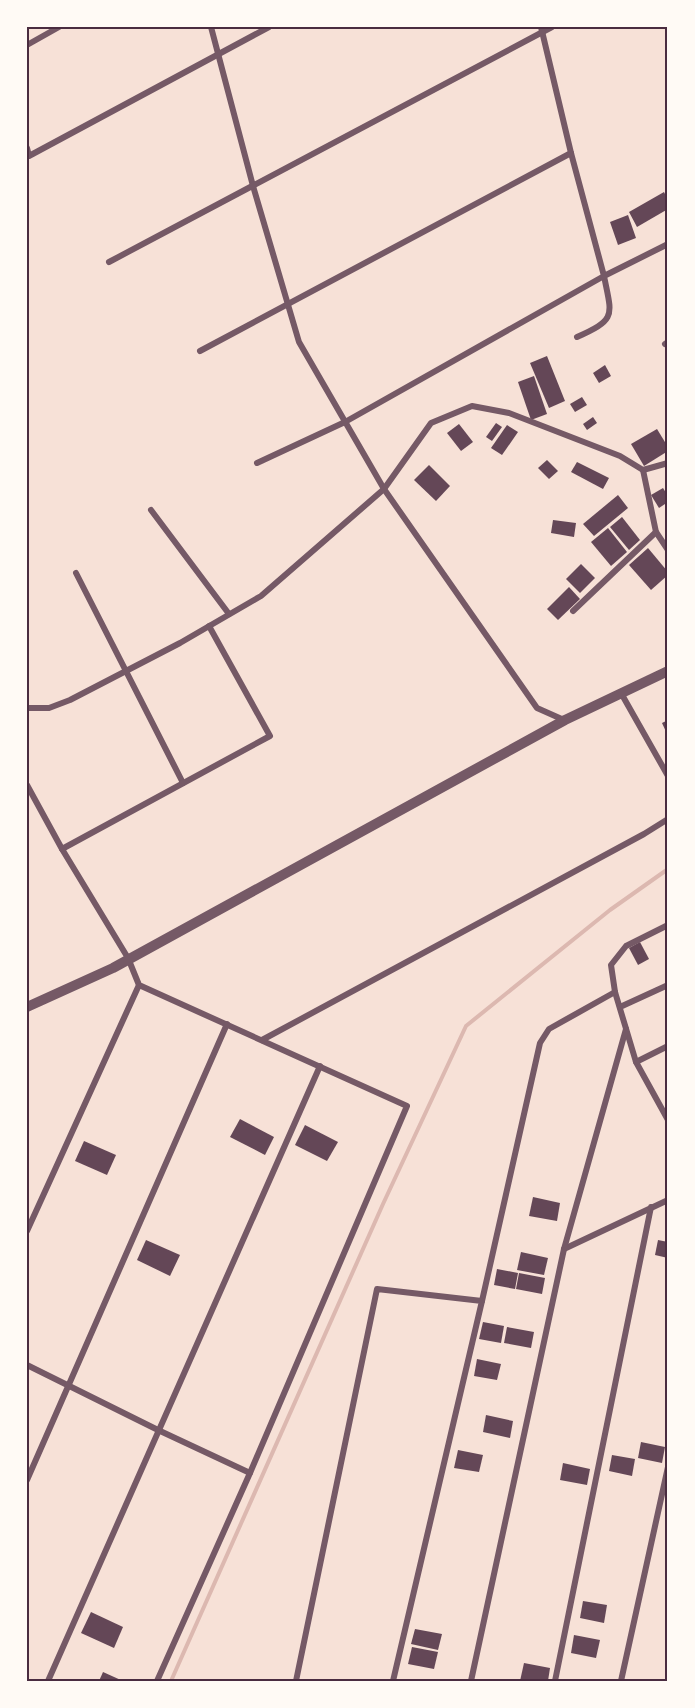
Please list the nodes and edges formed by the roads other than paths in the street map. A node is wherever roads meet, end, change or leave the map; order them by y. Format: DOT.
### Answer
graph roads {
  1 [pos="59,27"];
  2 [pos="211,27"];
  3 [pos="269,27"];
  4 [pos="552,27"];
  5 [pos="542,30"];
  6 [pos="27,45"];
  7 [pos="218,54"];
  8 [pos="27,148"];
  9 [pos="571,153"];
  10 [pos="253,186"];
  11 [pos="668,244"];
  12 [pos="109,262"];
  13 [pos="604,276"];
  14 [pos="288,305"];
  15 [pos="577,337"];
  16 [pos="200,351"];
  17 [pos="345,422"];
  18 [pos="257,463"];
  19 [pos="668,463"];
  20 [pos="643,470"];
  21 [pos="384,489"];
  22 [pos="151,510"];
  23 [pos="656,532"];
  24 [pos="668,550"];
  25 [pos="76,573"];
  26 [pos="573,611"];
  27 [pos="229,614"];
  28 [pos="209,626"];
  29 [pos="126,671"];
  30 [pos="668,671"];
  31 [pos="621,693"];
  32 [pos="27,708"];
  33 [pos="565,720"];
  34 [pos="665,763"];
  35 [pos="668,776"];
  36 [pos="183,783"];
  37 [pos="27,785"];
  38 [pos="668,819"];
  39 [pos="62,849"];
  40 [pos="668,925"];
  41 [pos="128,958"];
  42 [pos="139,984"];
  43 [pos="668,985"];
  44 [pos="615,992"];
  45 [pos="27,1007"];
  46 [pos="620,1007"];
  47 [pos="227,1024"];
  48 [pos="626,1029"];
  49 [pos="262,1040"];
  50 [pos="668,1046"];
  51 [pos="636,1062"];
  52 [pos="320,1066"];
  53 [pos="668,1120"];
  54 [pos="668,1200"];
  55 [pos="651,1208"];
  56 [pos="27,1231"];
  57 [pos="564,1249"];
  58 [pos="482,1301"];
  59 [pos="27,1365"];
  60 [pos="70,1386"];
  61 [pos="158,1430"];
  62 [pos="668,1467"];
  63 [pos="250,1473"];
  64 [pos="27,1480"];
  65 [pos="48,1681"];
  66 [pos="158,1681"];
  67 [pos="296,1681"];
  68 [pos="393,1681"];
  69 [pos="471,1681"];
  70 [pos="555,1681"];
  71 [pos="621,1681"];
  1 -- 6 [label="street"];
  2 -- 7 [label="street"];
  3 -- 7 [label="street"];
  4 -- 5 [label="street"];
  5 -- 9 [label="street"];
  5 -- 10 [label="street"];
  7 -- 8 [label="street"];
  7 -- 10 [label="street"];
  9 -- 13 [label="street"];
  9 -- 14 [label="street"];
  10 -- 12 [label="street"];
  10 -- 14 [label="street"];
  11 -- 13 [label="street"];
  13 -- 15 [label="street"];
  13 -- 17 [label="street"];
  14 -- 16 [label="street"];
  14 -- 17 [label="street"];
  17 -- 18 [label="street"];
  17 -- 21 [label="street"];
  19 -- 20 [label="street"];
  20 -- 21 [label="street"];
  20 -- 23 [label="street"];
  21 -- 27 [label="street"];
  21 -- 33 [label="street"];
  22 -- 27 [label="street"];
  23 -- 24 [label="street"];
  23 -- 26 [label="street"];
  25 -- 29 [label="street"];
  27 -- 28 [label="street"];
  28 -- 29 [label="street"];
  28 -- 36 [label="street"];
  29 -- 32 [label="street"];
  29 -- 36 [label="street"];
  30 -- 31 [label="street"];
  31 -- 33 [label="street"];
  31 -- 34 [label="street"];
  33 -- 41 [label="street"];
  34 -- 35 [label="street"];
  36 -- 39 [label="street"];
  37 -- 39 [label="street"];
  38 -- 49 [label="street"];
  39 -- 41 [label="street"];
  40 -- 44 [label="street"];
  41 -- 42 [label="street"];
  41 -- 45 [label="street"];
  42 -- 47 [label="street"];
  42 -- 56 [label="street"];
  43 -- 46 [label="street"];
  44 -- 46 [label="street"];
  44 -- 58 [label="street"];
  46 -- 48 [label="street"];
  47 -- 49 [label="street"];
  47 -- 60 [label="street"];
  48 -- 51 [label="street"];
  48 -- 57 [label="street"];
  49 -- 52 [label="street"];
  50 -- 51 [label="street"];
  51 -- 53 [label="street"];
  52 -- 61 [label="street"];
  52 -- 63 [label="street"];
  54 -- 55 [label="street"];
  55 -- 57 [label="street"];
  55 -- 70 [label="street"];
  57 -- 69 [label="street"];
  58 -- 67 [label="street"];
  58 -- 68 [label="street"];
  59 -- 60 [label="street"];
  60 -- 61 [label="street"];
  60 -- 64 [label="street"];
  61 -- 63 [label="street"];
  61 -- 65 [label="street"];
  62 -- 71 [label="street"];
  63 -- 66 [label="street"];
}
